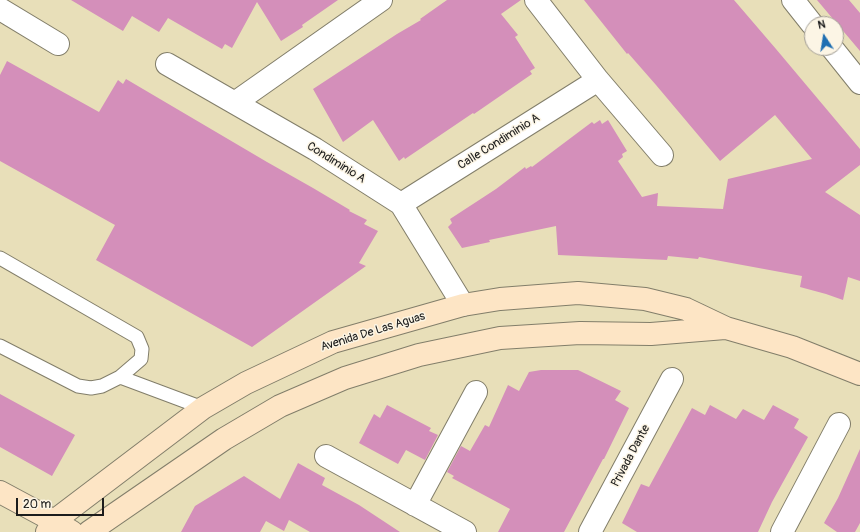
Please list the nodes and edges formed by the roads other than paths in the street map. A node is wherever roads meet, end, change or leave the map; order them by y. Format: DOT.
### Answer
graph roads {
  1 [pos="381,0"];
  2 [pos="536,0"];
  3 [pos="793,0"];
  4 [pos="0,9"];
  5 [pos="806,16"];
  6 [pos="58,44"];
  7 [pos="838,56"];
  8 [pos="167,64"];
  9 [pos="598,80"];
  10 [pos="860,83"];
  11 [pos="236,102"];
  12 [pos="662,155"];
  13 [pos="401,204"];
  14 [pos="0,258"];
  15 [pos="463,306"];
  16 [pos="726,328"];
  17 [pos="0,346"];
  18 [pos="860,374"];
  19 [pos="120,377"];
  20 [pos="672,379"];
  21 [pos="476,392"];
  22 [pos="203,408"];
  23 [pos="839,424"];
  24 [pos="326,456"];
  25 [pos="0,492"];
  26 [pos="414,505"];
  27 [pos="51,526"];
  28 [pos="72,532"];
  29 [pos="89,532"];
  30 [pos="465,532"];
  31 [pos="590,532"];
  32 [pos="782,532"];
  1 -- 11 [label="street"];
  2 -- 9 [label="street"];
  3 -- 5 [label="street"];
  4 -- 6 [label="street"];
  7 -- 10 [label="street"];
  8 -- 11 [label="street, Condiminio A"];
  9 -- 12 [label="street"];
  9 -- 13 [label="street, Calle Condiminio A"];
  11 -- 13 [label="street, Condiminio A"];
  13 -- 15 [label="street, Condiminio A"];
  14 -- 19 [label="lane"];
  15 -- 16 [label="main road, Avenida De Las Aguas"];
  15 -- 22 [label="main road, Avenida De Las Aguas"];
  16 -- 18 [label="main road, Avenida De Las Aguas"];
  16 -- 29 [label="main road, Avenida De Las Aguas"];
  17 -- 19 [label="lane"];
  19 -- 22 [label="lane"];
  20 -- 31 [label="street, Privada Dante"];
  21 -- 26 [label="street"];
  22 -- 27 [label="main road, Avenida De Las Aguas"];
  23 -- 32 [label="street"];
  24 -- 26 [label="street"];
  25 -- 27 [label="main road"];
  26 -- 30 [label="street"];
  27 -- 28 [label="main road"];
}
